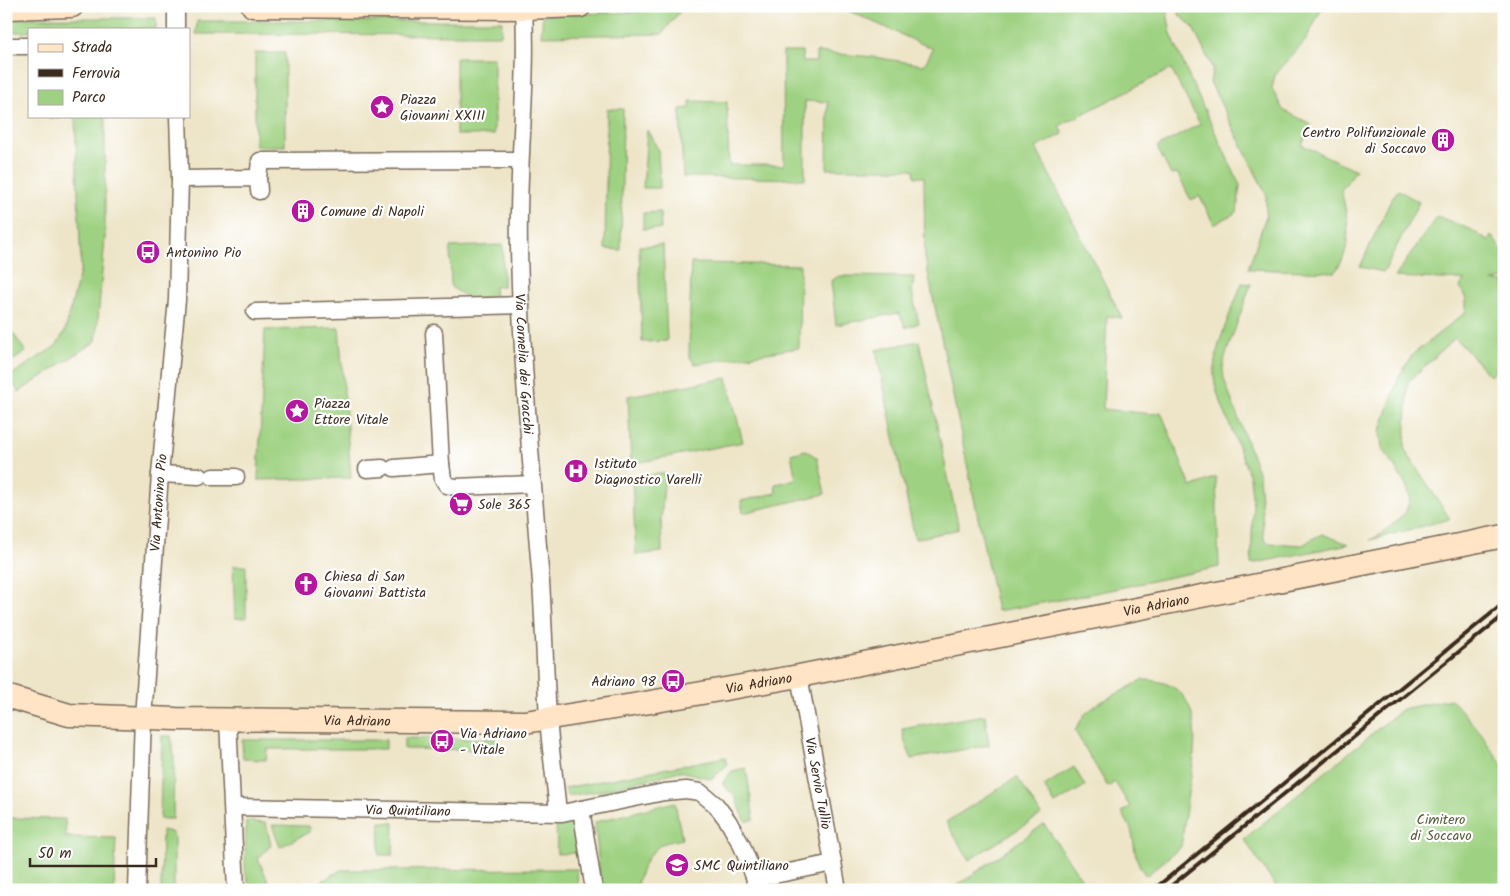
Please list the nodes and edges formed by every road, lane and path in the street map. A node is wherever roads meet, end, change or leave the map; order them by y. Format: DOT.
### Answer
graph roads {
  1 [pos="72,6"];
  2 [pos="176,6"];
  3 [pos="253,6"];
  4 [pos="580,6"];
  5 [pos="24,7"];
  6 [pos="524,7"];
  7 [pos="6,8"];
  8 [pos="176,28"];
  9 [pos="6,46"];
  10 [pos="28,46"];
  11 [pos="178,118"];
  12 [pos="520,160"];
  13 [pos="180,179"];
  14 [pos="521,305"];
  15 [pos="255,312"];
  16 [pos="434,333"];
  17 [pos="441,464"];
  18 [pos="381,468"];
  19 [pos="160,474"];
  20 [pos="236,477"];
  21 [pos="532,484"];
  22 [pos="1504,536"];
  23 [pos="799,676"];
  24 [pos="6,696"];
  25 [pos="142,718"];
  26 [pos="548,718"];
  27 [pos="228,720"];
  28 [pos="233,807"];
  29 [pos="582,809"];
  30 [pos="558,812"];
  31 [pos="833,863"];
  32 [pos="754,884"];
  33 [pos="137,890"];
  34 [pos="236,890"];
  35 [pos="594,890"];
  36 [pos="838,890"];
  1 -- 5 [label="street"];
  2 -- 8 [label="street"];
  3 -- 6 [label="street"];
  4 -- 6 [label="street"];
  5 -- 7 [label="street"];
  6 -- 12 [label="street, Via Cornelia dei Gracchi"];
  9 -- 10 [label="street"];
  11 -- 13 [label="street, Via Antonino Pio"];
  12 -- 13 [label="street"];
  12 -- 14 [label="street, Via Cornelia dei Gracchi"];
  13 -- 19 [label="street, Via Antonino Pio"];
  14 -- 15 [label="street"];
  14 -- 21 [label="street, Via Cornelia dei Gracchi"];
  16 -- 17 [label="street"];
  17 -- 18 [label="street"];
  17 -- 21 [label="street"];
  19 -- 20 [label="street"];
  19 -- 25 [label="street, Via Antonino Pio"];
  21 -- 26 [label="street, Via Cornelia dei Gracchi"];
  22 -- 23 [label="street, Via Adriano"];
  23 -- 26 [label="street, Via Adriano"];
  23 -- 31 [label="street, Via Servio Tullio"];
  24 -- 25 [label="street, Via Adriano"];
  25 -- 27 [label="street, Via Adriano"];
  25 -- 33 [label="street, Via Antonino Pio"];
  26 -- 27 [label="street, Via Adriano"];
  26 -- 30 [label="street, Via Cornelia dei Gracchi"];
  27 -- 28 [label="street"];
  28 -- 30 [label="street, Via Quintiliano"];
  28 -- 34 [label="street"];
  29 -- 30 [label="street, Via Quintiliano"];
  29 -- 32 [label="street, Via Quintiliano"];
  29 -- 35 [label="street"];
  31 -- 32 [label="street, Via Quintiliano"];
  31 -- 36 [label="street, Via Servio Tullio"];
}
